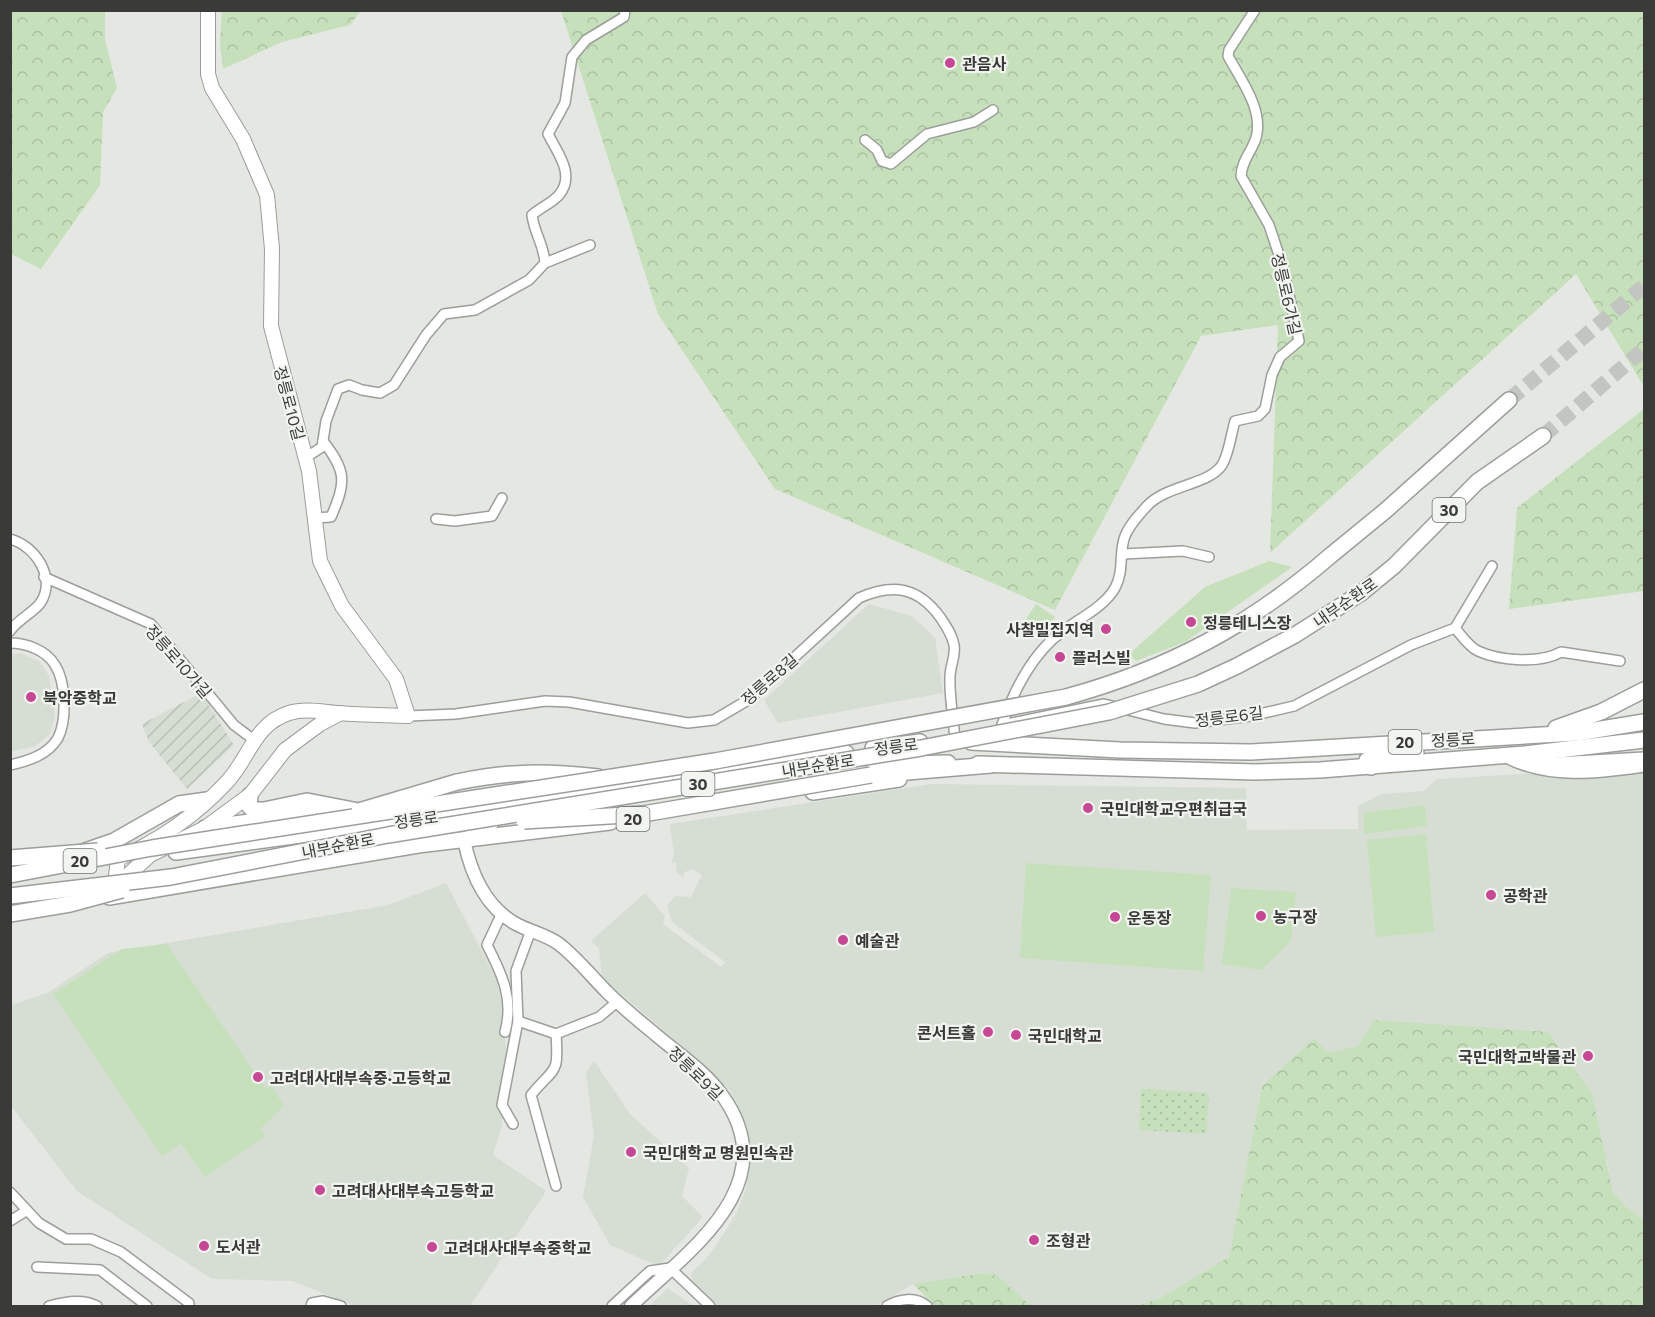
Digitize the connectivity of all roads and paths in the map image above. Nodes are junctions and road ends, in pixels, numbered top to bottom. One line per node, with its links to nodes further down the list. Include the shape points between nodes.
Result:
1 (208, 10): 11 (main road, 정릉로10길, via 208,74 212,88 243,140 267,195 272,249 271,326)
2 (625, 10): 7 (street, via 624,17 586,40 572,57 565,103 548,134 566,167 564,187 532,215)
3 (1255, 10): 16 (street, 정릉로6가길, via 1228,56 1259,120 1240,176 1269,225 1283,267 1299,341 1280,357 1264,410 1258,416 1234,421 1222,464 1211,476 1182,485 1150,503 1130,526 1123,540)
4 (993, 110): 5 (street, via 974,122 927,134 891,164 882,161 877,150)
5 (865, 140)
6 (590, 245): 7 (street)
7 (545, 262): 10 (street, via 529,280 475,310 444,314 426,334 394,385 380,393 349,385 338,388)
8 (1509, 400): 53 (main road, 내부순환로 / 30, bridge, via 1288,592 1205,644 1112,684 1012,709)
9 (1543, 436): 54 (main road, 내부순환로 / 30, bridge, via 1477,482 1394,566 1361,593 1295,635 1198,684 1109,712 921,748)
10 (323, 441): 11 (street, via 322,447); 13 (street, via 341,468 343,488 331,517)
11 (305, 458): 13 (main road, 정릉로10길)
12 (502, 498): 14 (street, via 492,516 455,521)
13 (313, 518): 27 (main road, 정릉로10길, via 320,561 336,597 389,667)
14 (436, 519)
15 (10, 539): 19 (street, via 44,566)
16 (1123, 554): 17 (street, via 1183,551); 29 (street, 정릉로6가길, via 1123,569 1114,589 1094,610 1046,645 1011,698)
17 (1209, 557)
18 (1492, 566): 20 (street)
19 (44, 578): 21 (street, via 41,604 27,612); 33 (street, 정릉로10가길, via 151,624 234,725)
20 (1455, 628): 23 (street, via 1476,651 1498,657 1528,659 1553,657 1562,652); 29 (street, 정릉로6길, via 1411,645 1294,706 1251,716 1195,723 1104,704)
21 (10, 631)
22 (10, 644): 40 (street, via 40,651 55,665 64,718 57,738 43,754)
23 (1620, 661)
24 (1644, 690): 31 (main road)
25 (311, 711): 26 (main road); 30 (main road, via 320,718); 33 (main road, via 278,717)
26 (341, 714): 27 (main road); 30 (main road)
27 (408, 716): 35 (street, 정릉로8길, via 456,714 545,701 688,723 714,720 748,700 860,598 875,591 908,591 930,603 951,635 955,655 950,676)
28 (1644, 722): 31 (main road, 정릉로 / 20)
29 (1002, 725): 35 (street, 정릉로6길)
30 (317, 726): 45 (main road, via 285,750)
31 (1542, 735): 32 (main road, 정릉로 / 20)
32 (1470, 738): 35 (main road, 정릉로 / 20, via 1251,752); 42 (main road, via 1446,752 1376,756 1367,760)
33 (254, 740): 46 (main road, via 227,783)
34 (1644, 740): 36 (main road, 정릉로 / 20)
35 (955, 741): 39 (main road, 정릉로 / 20, via 901,744)
36 (1524, 754): 37 (main road, 정릉로 / 20); 38 (main road, via 1557,765)
37 (1502, 756): 42 (main road, 정릉로 / 20); 43 (street, 정릉로, via 1537,771)
38 (1644, 760)
39 (792, 761): 51 (main road, 정릉로 / 20); 53 (main road, bridge, via 622,779 531,771 501,773 385,802); 55 (street, via 638,798)
40 (10, 765)
41 (991, 765): 42 (main road, 정릉로 / 20, via 1255,772); 44 (main road, 정릉로 / 20, via 905,764); 47 (main road, 정릉로); 54 (main road, bridge, via 871,775 643,814)
42 (1371, 767)
43 (1644, 767)
44 (815, 778): 47 (main road, 정릉로 / 20); 50 (main road, 정릉로, via 738,794)
45 (250, 795): 48 (main road, via 251,809); 56 (main road)
46 (207, 800): 49 (main road); 61 (main road, via 179,804 104,846)
47 (739, 804): 50 (main road, 정릉로 / 20)
48 (264, 810): 52 (main road, via 307,801); 56 (main road)
49 (193, 811): 56 (street); 60 (main road, via 163,837)
50 (682, 813): 57 (main road, 정릉로 / 20)
51 (426, 818): 52 (main road, 정릉로 / 20); 55 (street, via 452,829)
52 (401, 820): 56 (main road, via 332,820 300,815); 58 (main road, 정릉로 / 20)
53 (326, 823): 58 (main road, 내부순환로 / 30, bridge)
54 (461, 823): 64 (main road, 내부순환로 / 30, bridge)
55 (484, 825): 57 (street)
56 (205, 828): 58 (main road)
57 (464, 840): 65 (main road, 정릉로 / 20); 68 (street, 정릉로9길, via 473,875)
58 (151, 852): 59 (main road, bridge); 60 (main road, 정릉로 / 20); 63 (main road, 내부순환로 / 30, bridge); 65 (main road)
59 (10, 858)
60 (118, 859): 61 (main road, 정릉로 / 20); 65 (main road)
61 (45, 863): 62 (main road, 정릉로 / 20)
62 (10, 866)
63 (10, 875)
64 (171, 877): 66 (main road, 내부순환로 / 30, bridge); 67 (main road, bridge, via 70,904)
65 (111, 894): 67 (main road, 정릉로 / 20)
66 (10, 896)
67 (10, 912)
68 (501, 915): 69 (street, 정릉로9길); 72 (street, via 487,945 506,982 509,1017)
69 (531, 930): 70 (street, 정릉로9길, via 566,951); 71 (street, via 516,971)
70 (617, 1002): 73 (street, via 599,1017); 80 (street, 정릉로9길, via 721,1094 735,1116 742,1139 743,1163 730,1205 700,1243)
71 (518, 1021): 73 (street); 74 (street, via 502,1105)
72 (505, 1032)
73 (556, 1034): 75 (street, via 558,1059 553,1074 531,1095)
74 (513, 1124)
75 (556, 1186)
76 (10, 1192): 77 (street)
77 (26, 1211): 78 (street); 81 (street, via 66,1239 91,1239 121,1252)
78 (10, 1221)
79 (37, 1267): 84 (street, via 100,1270)
80 (670, 1268): 87 (street, via 650,1271); 88 (street, 정릉로9길); 89 (street)
81 (189, 1305)
82 (49, 1306): 83 (street, via 89,1302)
83 (97, 1306)
84 (147, 1306)
85 (311, 1306): 86 (street, via 323,1301)
86 (340, 1306)
87 (612, 1306)
88 (632, 1306)
89 (710, 1306)
90 (887, 1306): 91 (street, via 897,1300)
91 (927, 1306)

